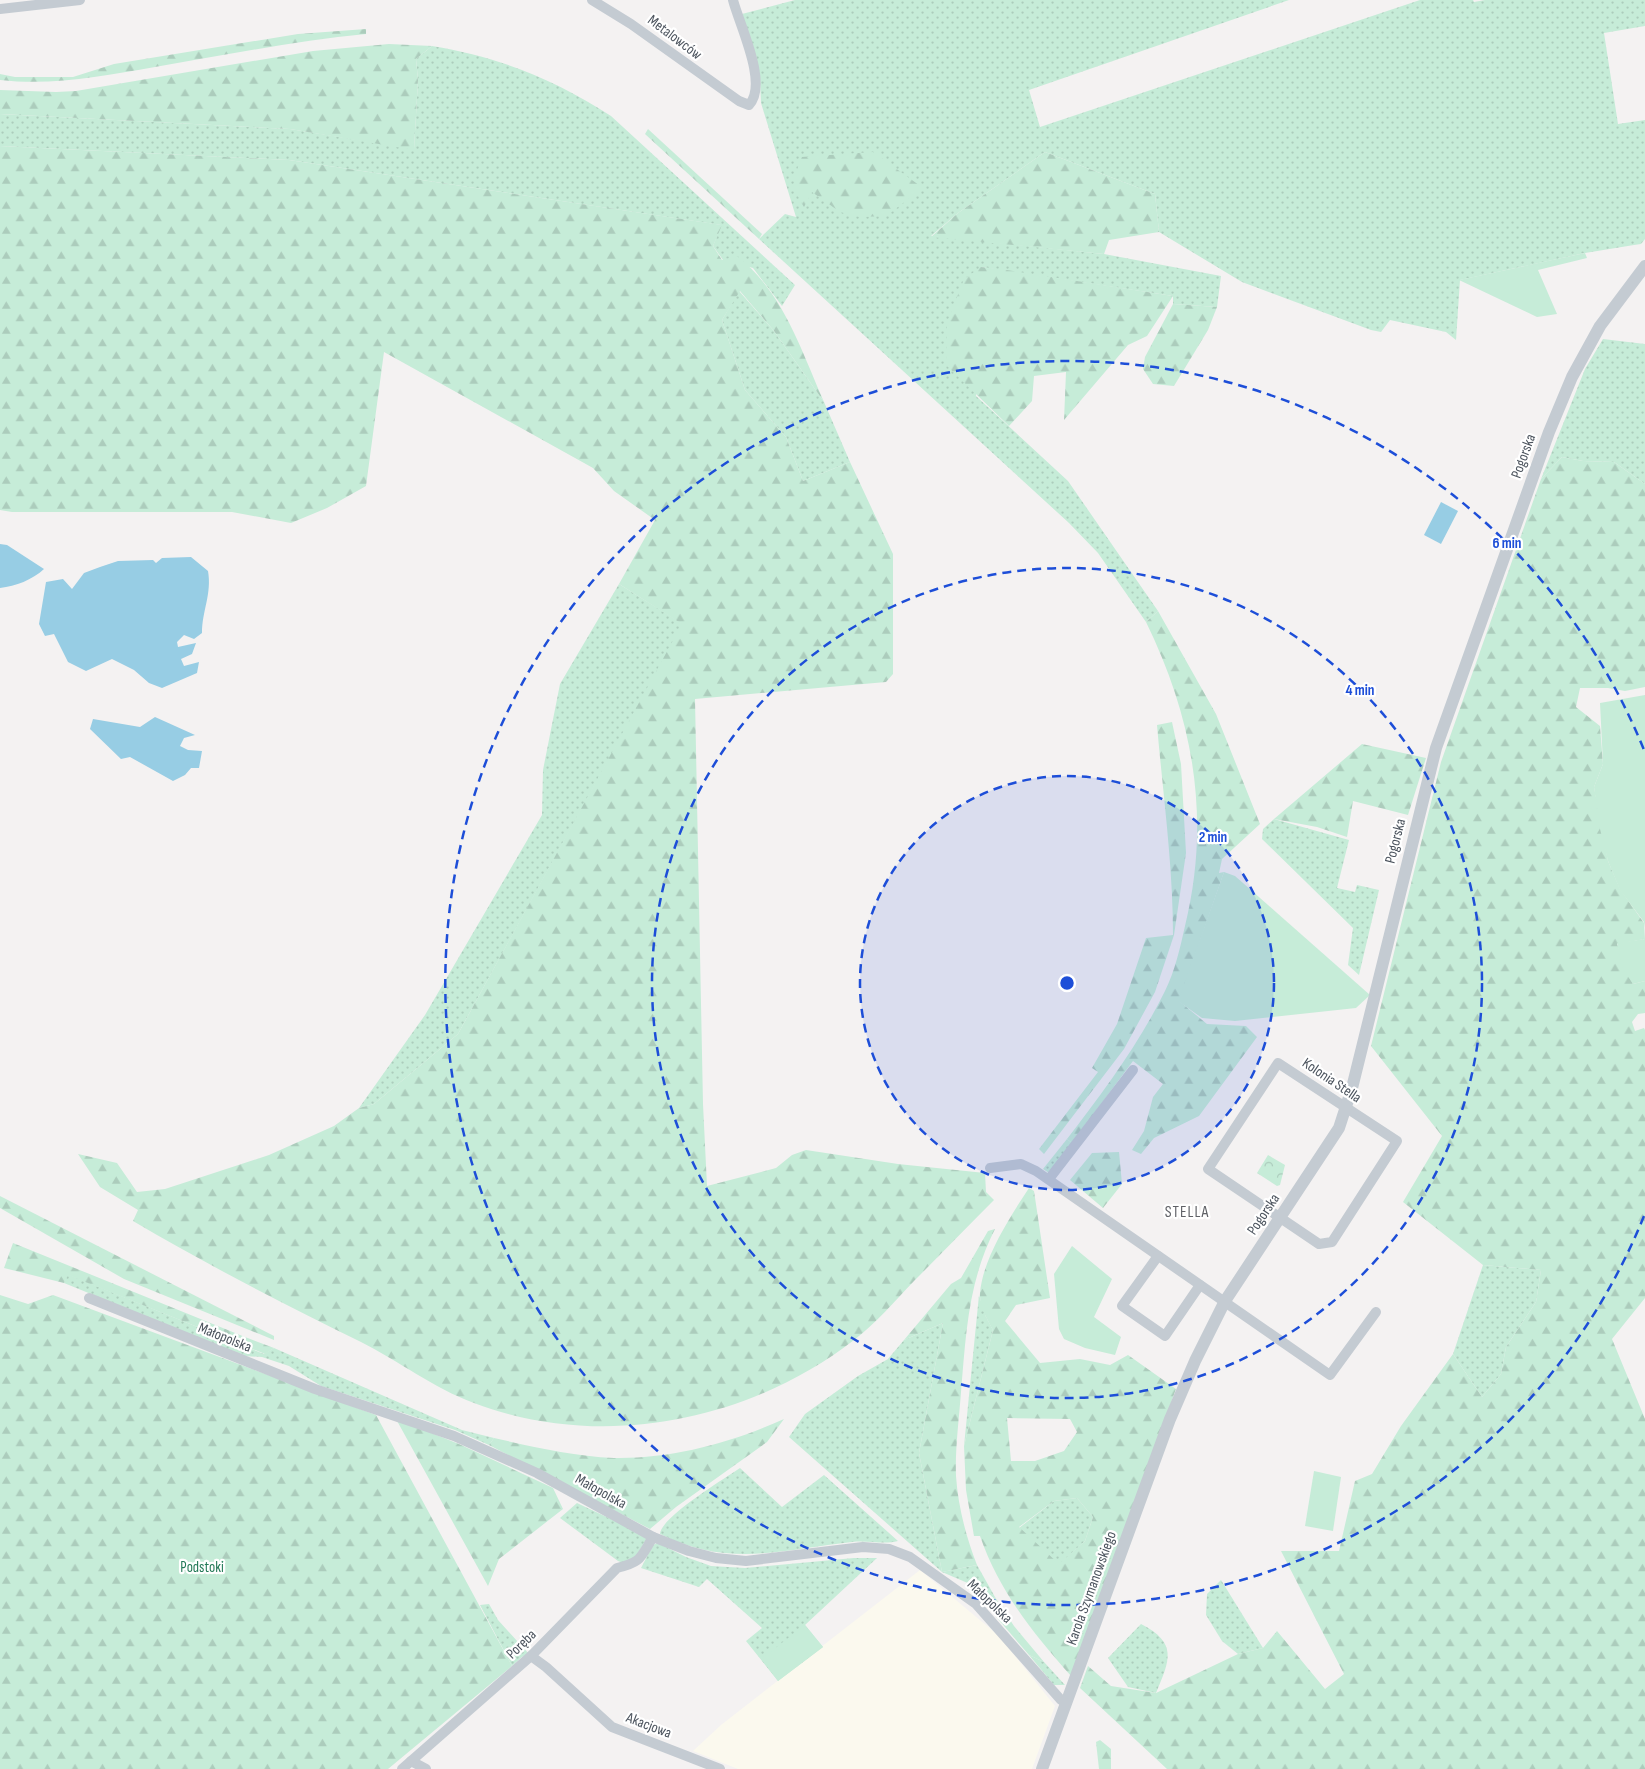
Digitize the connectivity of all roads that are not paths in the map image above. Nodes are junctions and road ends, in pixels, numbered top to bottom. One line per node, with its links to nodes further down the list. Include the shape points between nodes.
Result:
1 (80, 0): 4 (street)
2 (592, 0): 3 (street, Metalowców, via 631,24 739,102 749,105 753,100 756,78)
3 (733, 0)
4 (0, 9)
5 (1645, 266): 7 (street, Pogorska, via 1600,326 1572,376 1439,739)
6 (1133, 1070): 9 (street)
7 (1346, 1108): 10 (street, Pogorska, via 1339,1128); 10 (street, Kolonia Stella, via 1398,1141 1332,1242 1319,1244); 10 (street, Kolonia Stella, via 1278,1063 1208,1170)
8 (990, 1168): 9 (street, via 1022,1164)
9 (1049, 1180): 11 (street)
10 (1281, 1217): 14 (street, Pogorska)
11 (1158, 1256): 12 (street); 12 (street, via 1122,1306 1165,1336)
12 (1200, 1285): 14 (street)
13 (89, 1298): 17 (street, Małopolska, via 315,1389 454,1436 537,1473)
14 (1225, 1301): 15 (street, via 1330,1375); 16 (street, Pogorska)
15 (1376, 1312)
16 (1170, 1419): 19 (street, Karola Szymanowskiego)
17 (653, 1537): 18 (street, Poręba, via 640,1559 631,1566 617,1568); 19 (street, Małopolska, via 707,1556 746,1561 863,1547 889,1549 910,1557 976,1604 1061,1700)
18 (531, 1656): 20 (street, Poręba); 23 (street, Akacjowa, via 612,1727)
19 (1067, 1702): 24 (street, Karola Szymanowskiego)
20 (411, 1762): 21 (street, Poręba); 22 (street)
21 (402, 1769)
22 (426, 1769)
23 (720, 1769)
24 (1042, 1769)

